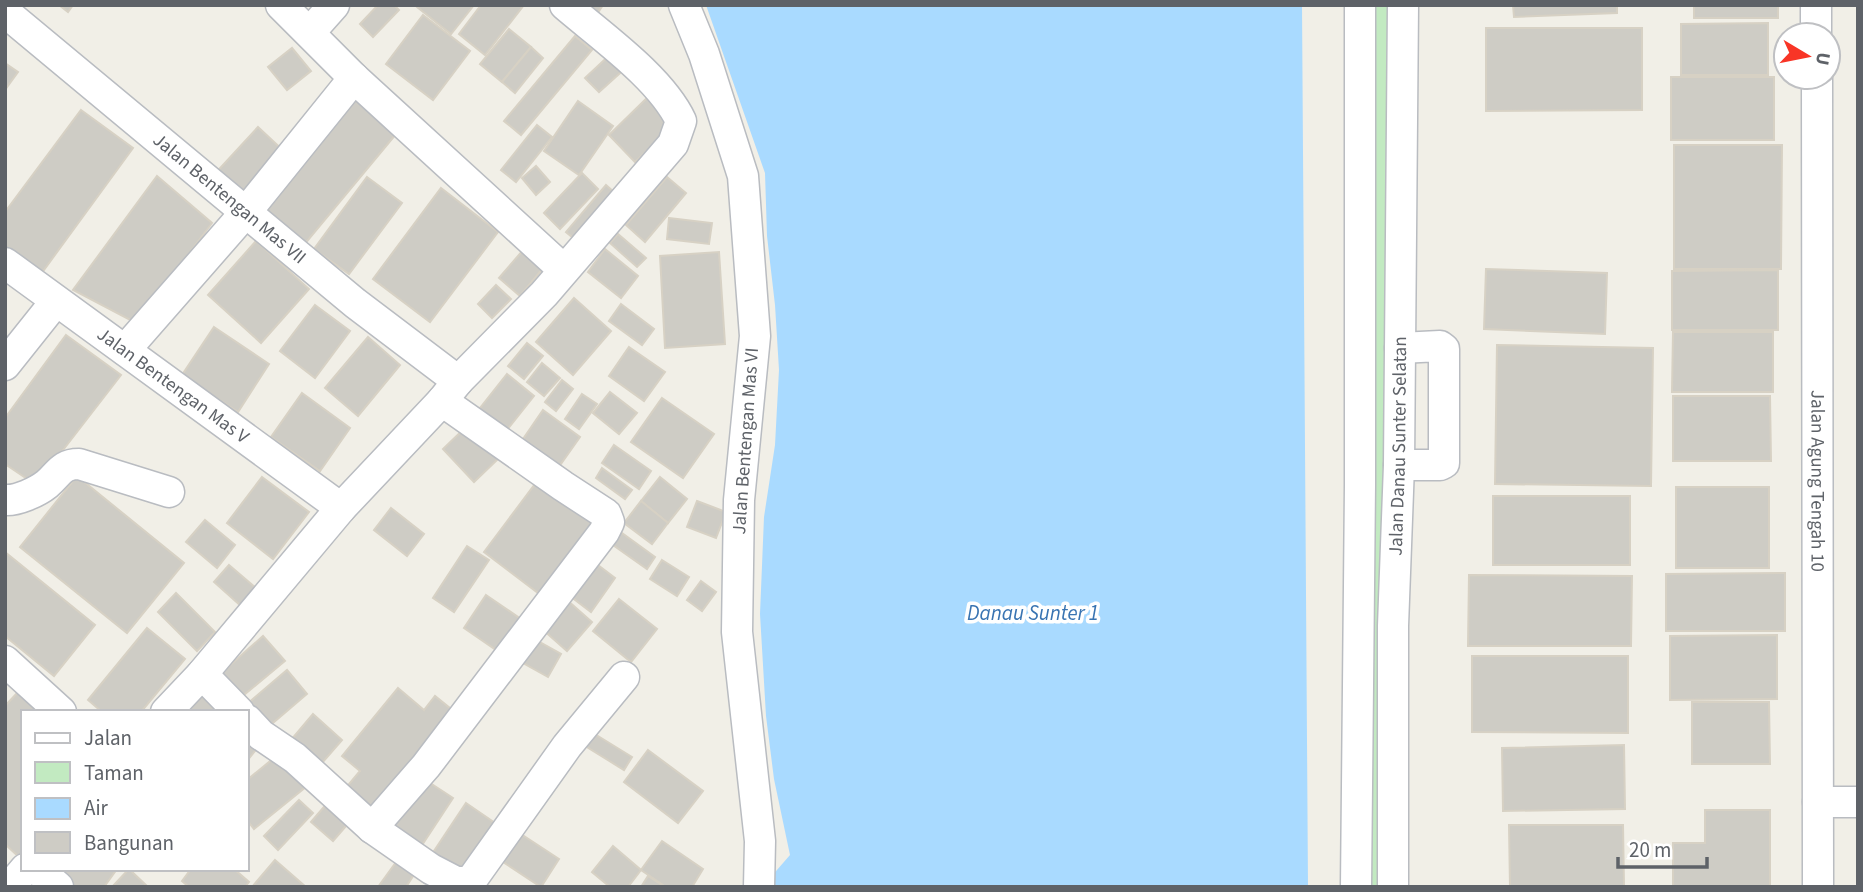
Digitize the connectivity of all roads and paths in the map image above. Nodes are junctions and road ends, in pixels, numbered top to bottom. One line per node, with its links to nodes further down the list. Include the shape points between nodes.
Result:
1 (281, 5): 8 (street)
2 (334, 5): 8 (street)
3 (565, 5): 13 (street, via 629,59 674,107 681,121 673,144)
4 (684, 5): 37 (street, Jalan Bentengan Mas VI, via 743,176 755,336 739,500 737,632 760,841)
5 (1360, 5): 38 (street, Jalan Danau Sunter Selatan)
6 (1403, 5): 15 (street, Jalan Danau Sunter Selatan)
7 (5, 12): 11 (street, Jalan Bentengan Mas VII)
8 (310, 32): 9 (street)
9 (354, 78): 11 (street); 13 (street)
10 (1816, 91): 31 (street, Jalan Agung Tengah 10)
11 (246, 212): 16 (street); 18 (street, Jalan Bentengan Mas VII)
12 (5, 263): 14 (street, Jalan Bentengan Mas V)
13 (564, 270): 18 (street)
14 (56, 301): 16 (street, Jalan Bentengan Mas V); 17 (street)
15 (1400, 348): 19 (street, Jalan Danau Sunter Selatan); 19 (street, via 1444,349 1444,463)
16 (125, 350): 22 (street, Jalan Bentengan Mas V)
17 (5, 365)
18 (450, 391): 22 (street); 32 (street, Jalan Bentengan Mas VII, via 563,486 606,514 609,522 426,766)
19 (1399, 465): 39 (street, Jalan Danau Sunter Selatan, via 1393,626)
20 (169, 492): 21 (street, via 70,464 60,468 47,484 13,501)
21 (5, 500)
22 (341, 508): 24 (street)
23 (5, 661): 26 (street)
24 (202, 674): 27 (street); 28 (street)
25 (624, 677): 32 (street, via 567,746 473,878 456,882)
26 (59, 710)
27 (168, 710)
28 (237, 710)
29 (248, 721): 32 (street)
30 (1858, 802): 31 (street)
31 (1818, 803): 40 (street, Jalan Agung Tengah 10)
32 (372, 828)
33 (23, 871): 35 (street)
34 (39, 871): 36 (street)
35 (10, 887)
36 (58, 887)
37 (759, 887)
38 (1356, 887)
39 (1393, 887)
40 (1818, 887)

